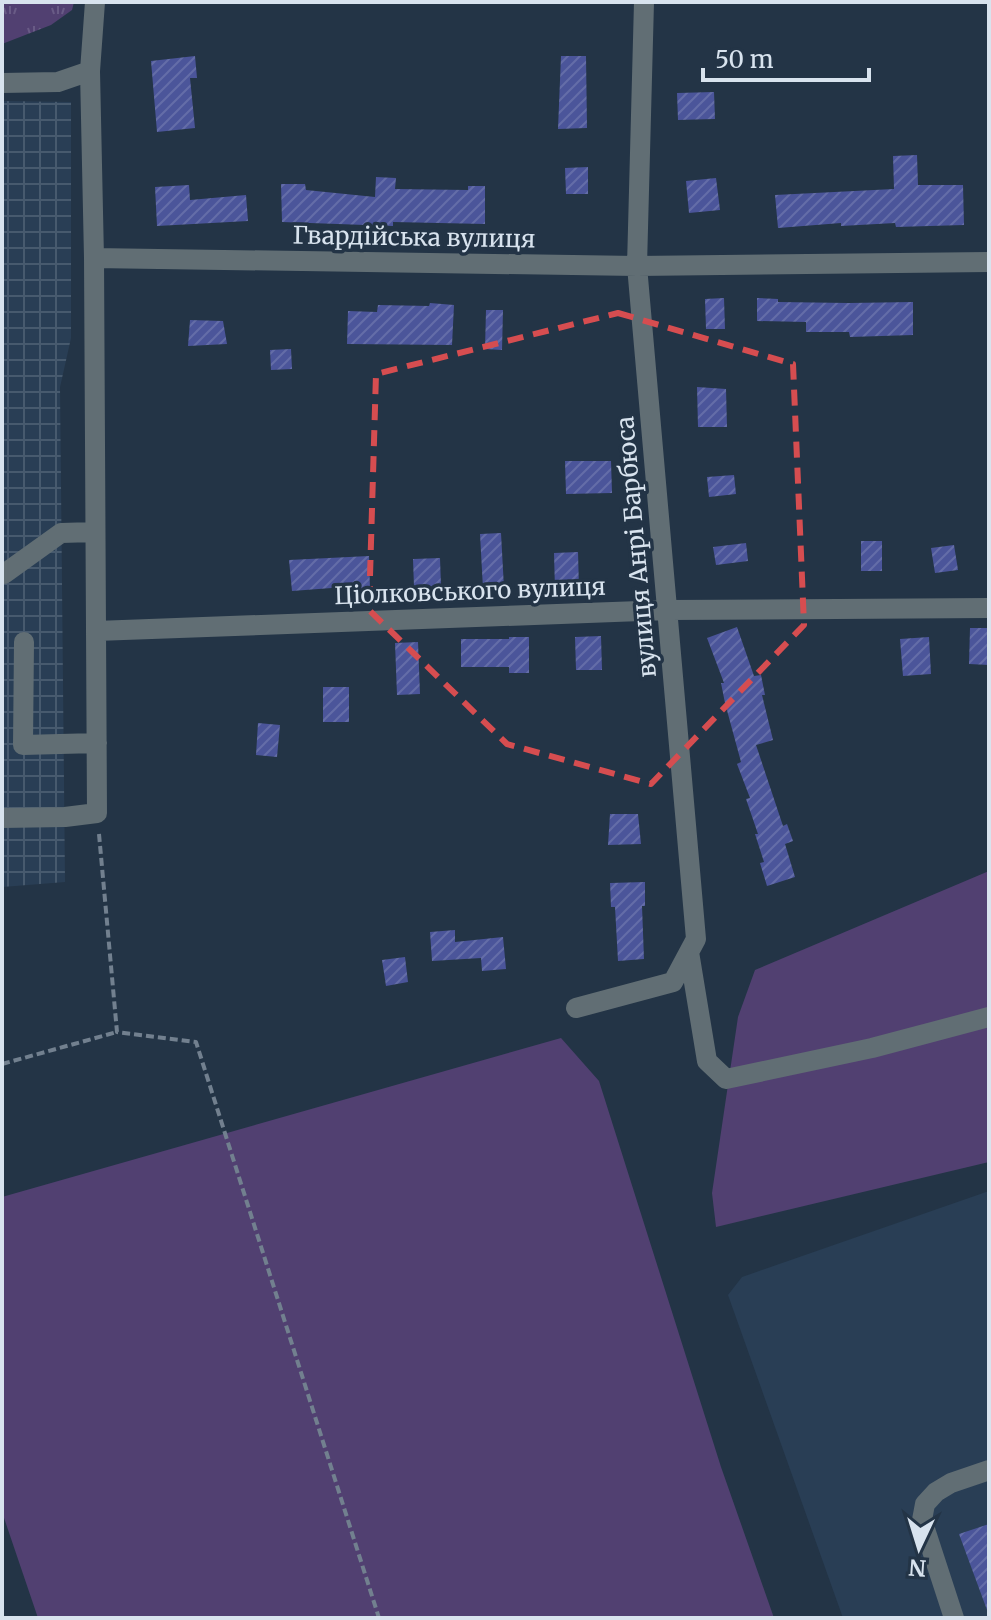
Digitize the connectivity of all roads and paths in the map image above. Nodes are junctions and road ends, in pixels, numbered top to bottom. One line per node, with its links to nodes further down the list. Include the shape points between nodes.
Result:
1 (95, 2): 3 (street)
2 (644, 2): 7 (street, вулиця Анрі Барбюса)
3 (90, 71): 4 (street, via 58,82); 5 (street)
4 (2, 83)
5 (94, 258): 7 (street, Гвардійська вулиця); 8 (street)
6 (989, 262): 7 (street, Гвардійська вулиця)
7 (637, 266): 11 (street, вулиця Анрі Барбюса)
8 (94, 532): 9 (street, via 61,533); 12 (street)
9 (4, 574)
10 (989, 608): 11 (street, Ціолковського вулиця)
11 (668, 610): 12 (street, Ціолковського вулиця); 17 (street, вулиця Анрі Барбюса, via 696,939)
12 (96, 631): 14 (street)
13 (24, 642): 14 (street, via 23,745)
14 (97, 743): 15 (street)
15 (97, 813): 16 (street); 20 (path)
16 (2, 818)
17 (689, 952): 18 (street, вулиця Анрі Барбюса, via 673,982); 19 (street, via 707,1061 726,1079)
18 (576, 1008)
19 (989, 1017)
20 (117, 1032): 21 (path); 23 (path, via 196,1042)
21 (2, 1064)
22 (989, 1470): 24 (street, via 951,1483 925,1504 922,1520)
23 (379, 1618)
24 (954, 1618)

